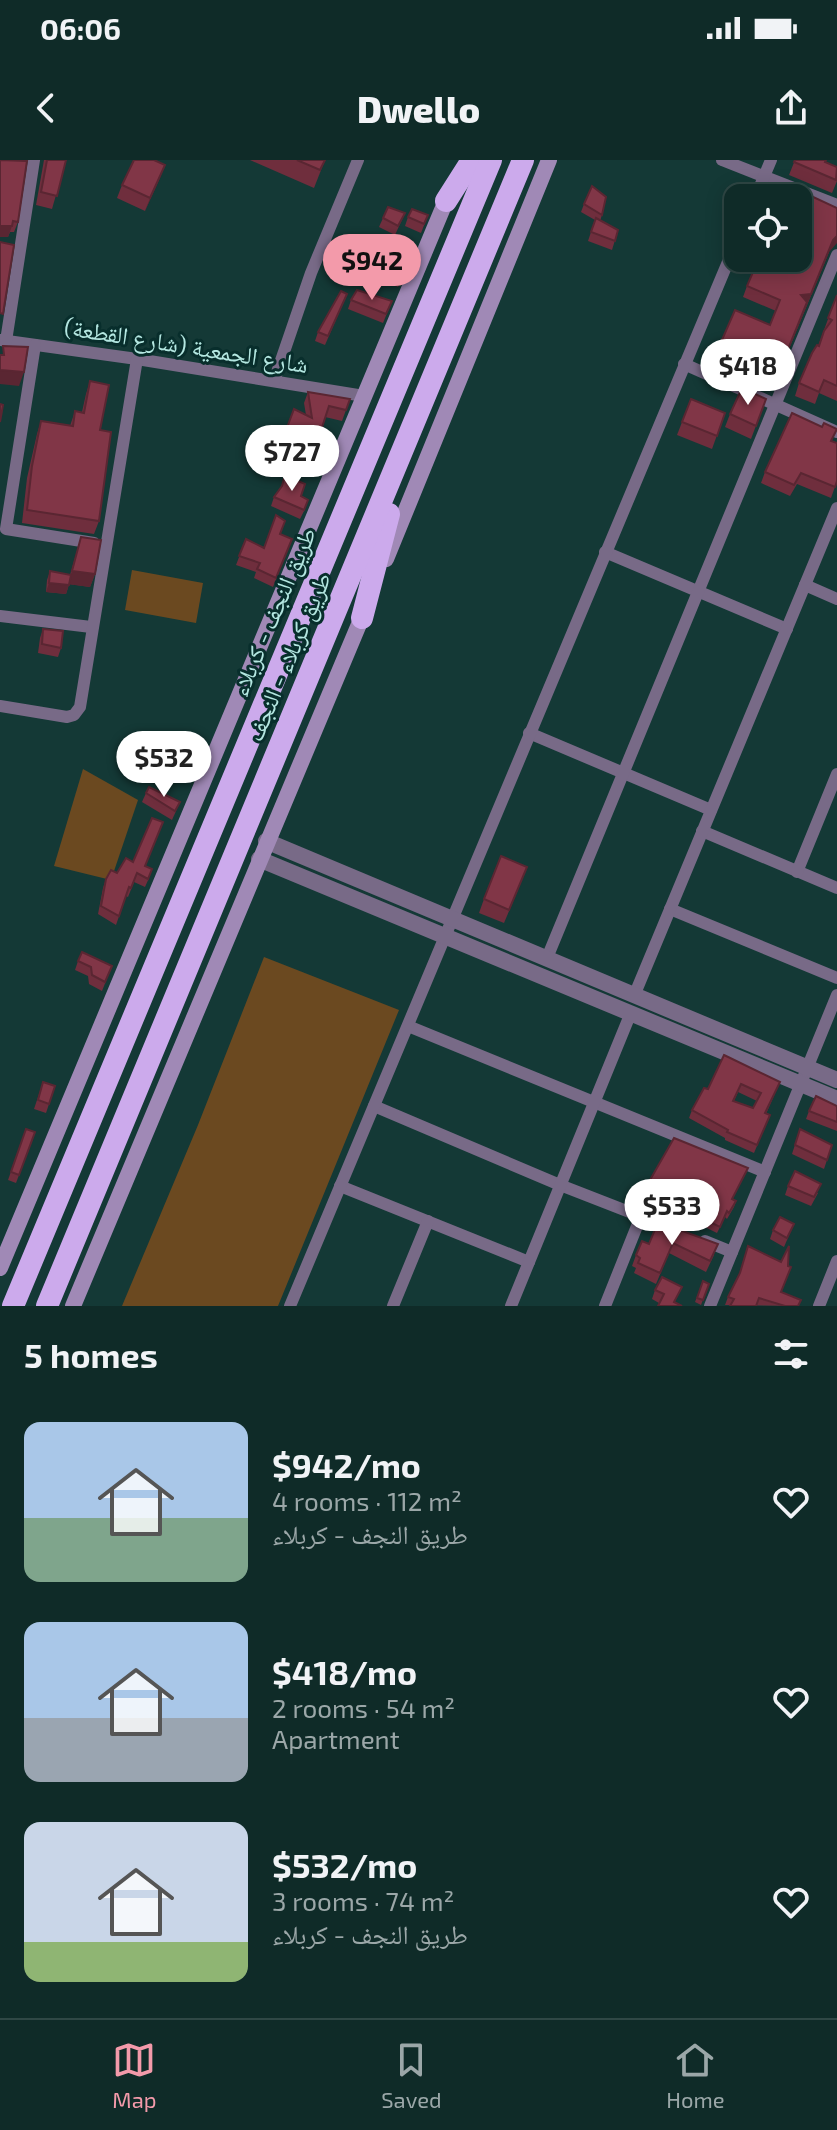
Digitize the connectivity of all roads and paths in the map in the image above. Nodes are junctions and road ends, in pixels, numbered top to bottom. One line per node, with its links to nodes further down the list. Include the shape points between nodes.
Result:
1 (358, 160): 20 (street, via 326,231)
2 (463, 160): 12 (main road)
3 (472, 160): 12 (highway)
4 (491, 160): 77 (highway, طريق النجف - کربلاء)
5 (523, 160): 24 (highway, طريق کربلاء - النجف)
6 (549, 160): 33 (main road)
7 (722, 160): 10 (street)
8 (771, 160): 10 (street)
9 (30, 162): 16 (street)
10 (765, 175): 11 (street); 13 (street)
11 (761, 184)
12 (446, 201): 21 (main road)
13 (837, 205)
14 (837, 255): 22 (street)
15 (724, 271): 19 (street)
16 (3, 341): 17 (street, شارع الجمعية (شارع القطعة))
17 (35, 345): 18 (street, شارع الجمعية (شارع القطعة)); 26 (street)
18 (137, 359): 20 (street, شارع الجمعية (شارع القطعة)); 27 (street)
19 (684, 364): 22 (street); 28 (street)
20 (274, 381): 21 (street, شارع الجمعية (شارع القطعة))
21 (364, 396): 76 (main road)
22 (776, 405): 23 (street); 30 (street)
23 (837, 432)
24 (410, 434): 33 (highway); 78 (highway, طريق کربلاء - النجف)
25 (837, 508): 29 (street)
26 (3, 529): 27 (street)
27 (105, 545): 34 (street)
28 (605, 552): 30 (street); 37 (street)
29 (805, 585): 31 (street); 35 (street)
30 (698, 591): 35 (street); 38 (street)
31 (837, 599)
32 (0, 616): 34 (street)
33 (362, 618): 42 (main road)
34 (91, 627): 36 (street, via 82,699 74,715)
35 (787, 629): 40 (street)
36 (0, 706)
37 (529, 733): 38 (street); 47 (street)
38 (622, 772): 40 (street); 51 (street)
39 (837, 774): 44 (street)
40 (711, 810): 41 (street)
41 (702, 831): 44 (street); 46 (street)
42 (266, 841): 43 (main road); 47 (street)
43 (259, 859): 49 (street); 79 (main road)
44 (797, 872): 45 (street)
45 (837, 888)
46 (670, 909): 52 (street); 54 (street)
47 (452, 920): 48 (street); 49 (street)
48 (478, 930): 50 (street); 51 (street)
49 (446, 937): 50 (street); 56 (street)
50 (469, 947): 55 (street)
51 (547, 958): 54 (street)
52 (837, 978)
53 (837, 995): 58 (street)
54 (634, 996): 57 (street)
55 (630, 1015): 59 (street); 64 (street)
56 (408, 1026): 64 (street); 65 (street)
57 (789, 1060): 58 (street); 59 (street, via 790,1070)
58 (807, 1068): 60 (street); 61 (street)
59 (783, 1077): 61 (street)
60 (832, 1078): 62 (street, via 819,1081)
61 (800, 1084): 62 (street); 66 (street)
62 (819, 1092): 63 (street)
63 (837, 1099)
64 (594, 1103): 66 (street); 67 (street)
65 (374, 1106): 67 (street); 68 (street)
66 (765, 1172): 73 (street)
67 (560, 1185): 69 (street); 75 (street)
68 (340, 1186): 70 (street); 80 (street)
69 (641, 1216): 71 (street); 83 (street)
70 (428, 1221): 75 (street); 81 (street)
71 (680, 1231)
72 (693, 1236): 73 (street)
73 (732, 1252): 84 (street)
74 (837, 1261): 85 (street)
75 (529, 1262): 82 (street)
76 (0, 1268)
77 (13, 1306)
78 (47, 1306)
79 (73, 1306)
80 (290, 1306)
81 (393, 1306)
82 (511, 1306)
83 (605, 1306)
84 (710, 1306)
85 (819, 1306)

